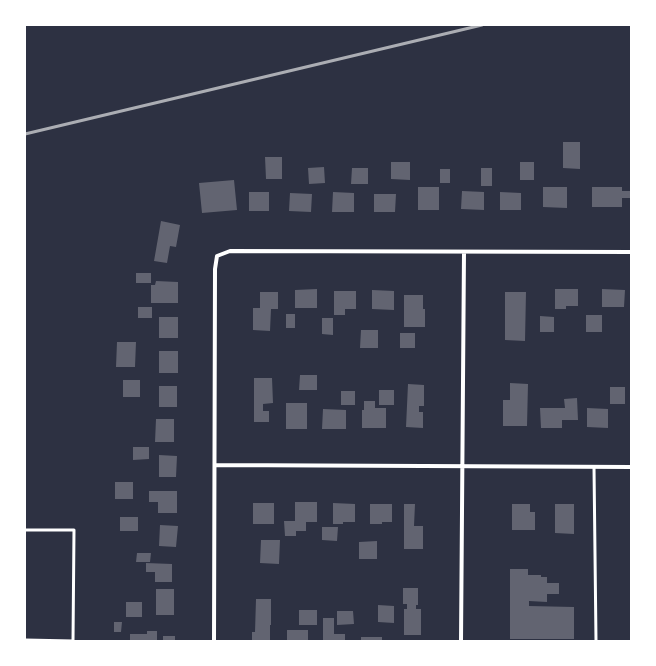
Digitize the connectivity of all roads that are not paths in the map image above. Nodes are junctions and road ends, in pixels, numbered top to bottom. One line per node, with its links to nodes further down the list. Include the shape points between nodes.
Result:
1 (464, 252): 2 (street); 3 (street, via 230,251 217,256); 4 (street)
2 (631, 252)
3 (215, 466): 4 (street); 9 (street)
4 (463, 466): 5 (street); 10 (street)
5 (594, 467): 6 (street); 11 (lane)
6 (631, 467)
7 (25, 530): 8 (lane, via 74,530 73,641)
8 (25, 640)
9 (214, 641)
10 (462, 641)
11 (596, 641)

